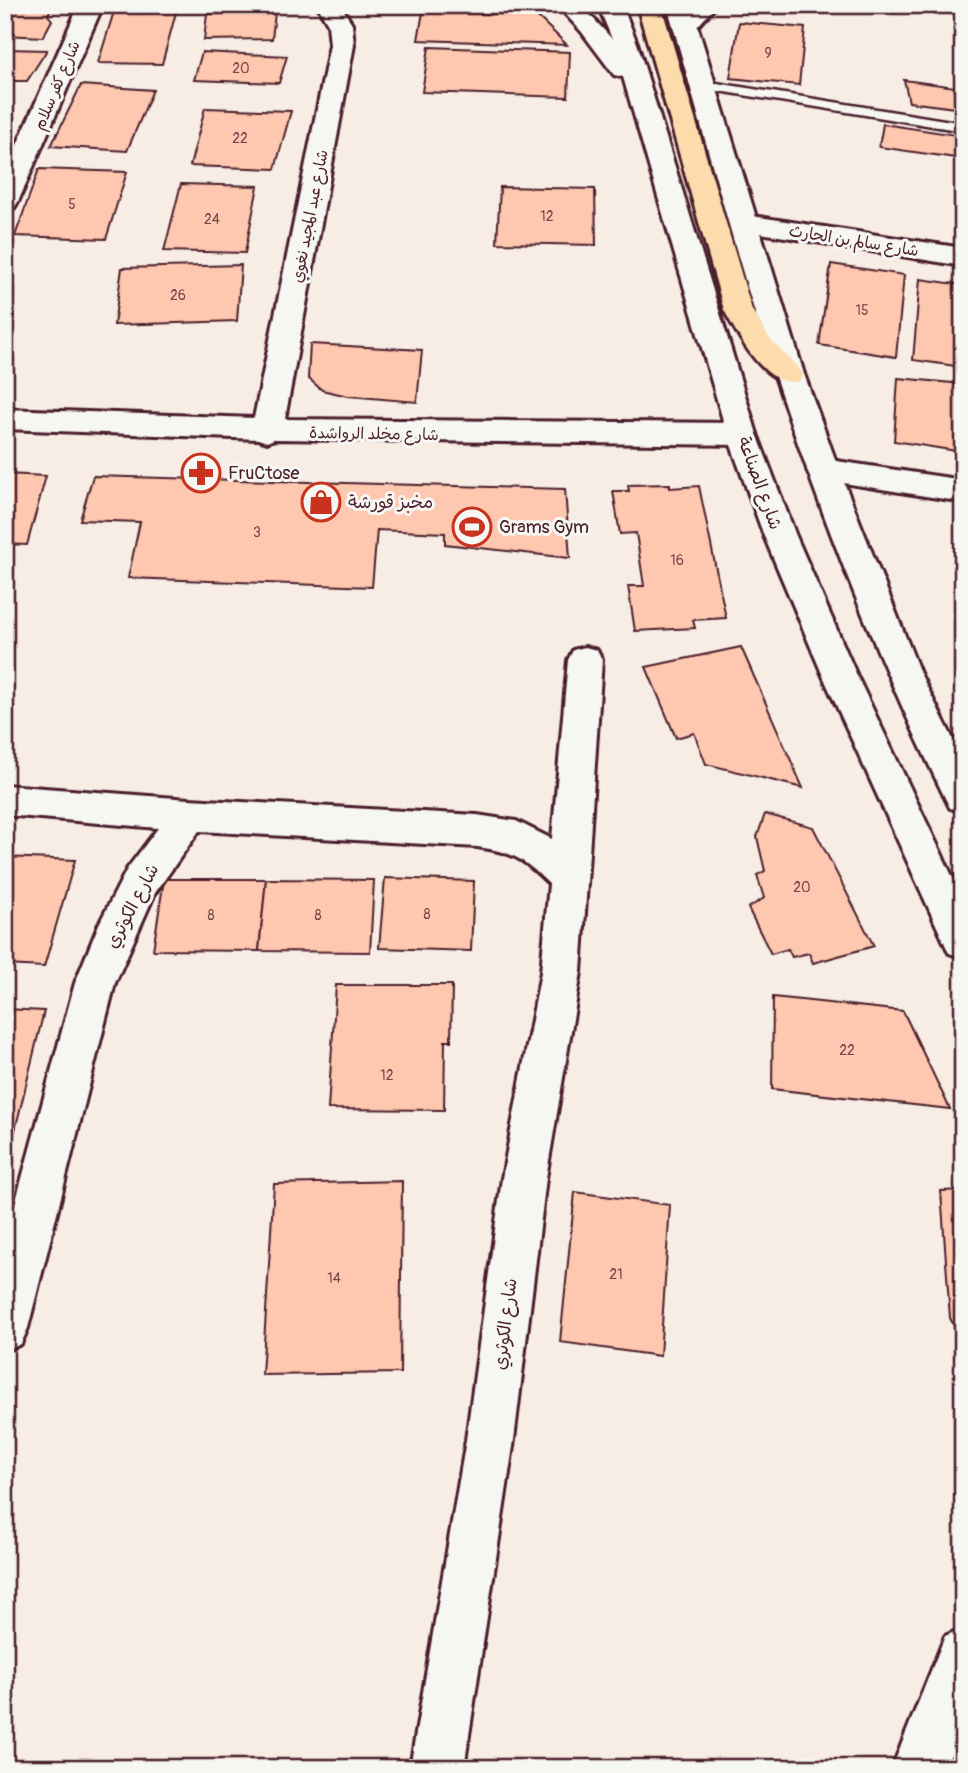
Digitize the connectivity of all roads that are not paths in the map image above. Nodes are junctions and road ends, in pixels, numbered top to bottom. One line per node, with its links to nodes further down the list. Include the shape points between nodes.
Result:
1 (91, 5): 10 (street, شارع كفر سلام)
2 (328, 5): 15 (street, شارع عبد المجيد نغوي, via 342,26 342,45)
3 (568, 5): 8 (street)
4 (610, 5): 8 (street, شارع الصناعة)
5 (649, 5): 13 (highway, via 738,310 758,344)
6 (690, 12): 7 (street)
7 (704, 85): 9 (lane); 11 (street)
8 (639, 92): 16 (street, شارع الصناعة)
9 (963, 127)
10 (5, 202)
11 (745, 223): 12 (street, شارع سالم بن الحارث); 13 (street)
12 (963, 257)
13 (789, 374): 17 (street)
14 (5, 419): 15 (street, شارع مخلد الرواشدة)
15 (267, 430): 16 (street, شارع مخلد الرواشدة, via 528,436)
16 (742, 434): 24 (street, شارع الصناعة, via 840,676)
17 (823, 470): 18 (street); 20 (street, via 903,673)
18 (963, 491)
19 (585, 660): 23 (street, شارع الكوثري)
20 (963, 797)
21 (5, 800): 22 (street)
22 (188, 815): 23 (street, via 516,837 541,852); 25 (street, شارع الكوثري, via 141,881 95,983)
23 (569, 879): 28 (street, شارع الكوثري, via 561,972 524,1178 490,1440)
24 (963, 941)
25 (5, 1328)
26 (963, 1654): 27 (street)
27 (921, 1767)
28 (437, 1768)

